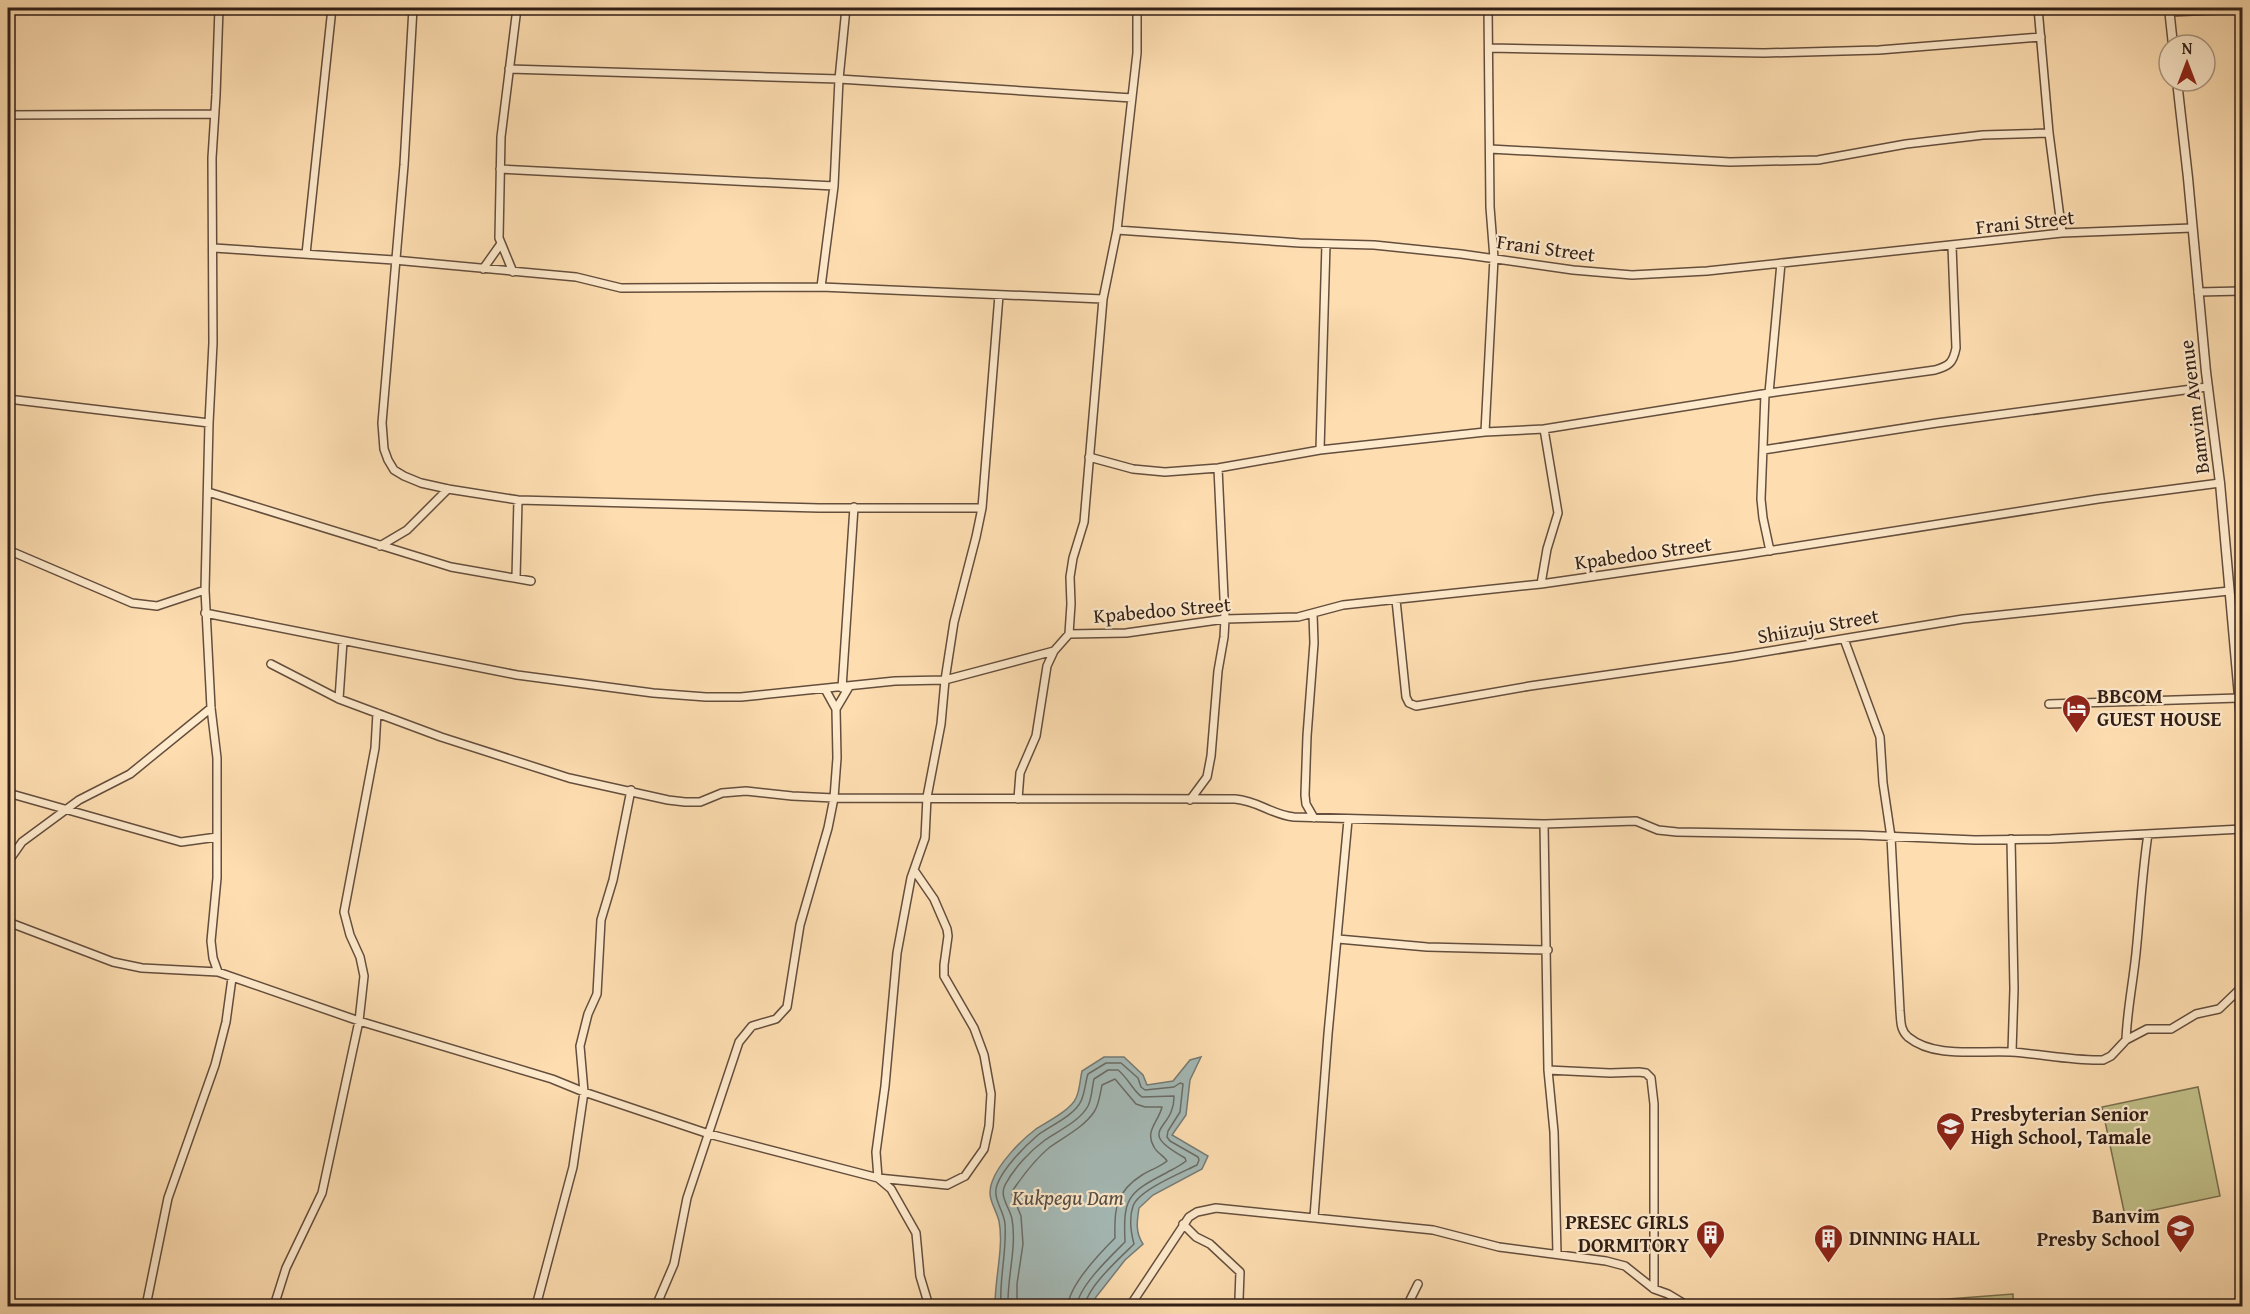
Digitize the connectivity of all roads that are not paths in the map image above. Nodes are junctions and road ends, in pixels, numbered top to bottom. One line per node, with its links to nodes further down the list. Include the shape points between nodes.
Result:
1 (219, 8): 18 (street)
2 (332, 8): 31 (street)
3 (413, 8): 33 (street)
4 (518, 8): 14 (street)
5 (846, 8): 15 (street)
6 (1137, 8): 17 (street)
7 (1488, 8): 13 (street)
8 (2038, 8): 12 (street)
9 (2242, 9): 10 (street)
10 (2169, 10): 11 (street)
11 (2172, 33)
12 (2041, 37): 13 (street, via 1880,50 1764,53); 20 (street)
13 (1489, 48): 21 (street)
14 (509, 69): 15 (street); 22 (street)
15 (839, 79): 17 (street); 23 (street)
16 (2177, 93): 24 (street, Bamvim Avenue)
17 (1132, 98): 25 (street)
18 (214, 114): 19 (street); 30 (street)
19 (8, 115)
20 (2049, 133): 21 (street, via 1983,135 1818,159 1730,162); 26 (street)
21 (1490, 148): 32 (street)
22 (500, 169): 23 (street); 28 (street)
23 (834, 186): 37 (street)
24 (2192, 228): 26 (street, Frani Street); 39 (street, Bamvim Avenue)
25 (1117, 230): 27 (street, Frani Street); 41 (street)
26 (2062, 233): 29 (street, Frani Street)
27 (1326, 244): 32 (street, Frani Street); 48 (street)
28 (500, 245): 35 (street); 36 (street)
29 (1952, 246): 34 (street, Frani Street); 43 (street, via 1956,348 1954,361 1948,366)
30 (214, 248): 31 (street); 45 (street)
31 (306, 254): 33 (street)
32 (1494, 258): 34 (street, Frani Street, via 1632,274); 47 (street)
33 (394, 260): 35 (street); 53 (street, via 382,423 384,449 394,470 421,483)
34 (1782, 263): 43 (street)
35 (483, 268): 36 (street)
36 (513, 272): 37 (street, via 576,277 621,288)
37 (821, 287): 40 (street)
38 (2242, 291): 39 (street)
39 (2198, 292): 42 (street, Bamvim Avenue)
40 (999, 295): 41 (street); 57 (street)
41 (1103, 299): 50 (street)
42 (2207, 387): 49 (street); 52 (street, Bamvim Avenue)
43 (1767, 393): 46 (street); 49 (street)
44 (8, 399): 45 (street)
45 (209, 423): 54 (street)
46 (1545, 429): 47 (street); 63 (street, via 1558,513)
47 (1485, 432): 48 (street)
48 (1320, 450): 51 (street)
49 (1763, 450): 60 (street, via 1763,518)
50 (1089, 457): 51 (street, via 1133,470); 70 (street, via 1084,522 1070,577)
51 (1218, 468): 69 (street)
52 (2220, 483): 60 (street, Kpabedoo Street); 65 (street, Bamvim Avenue)
53 (448, 489): 55 (street); 58 (street, via 407,530)
54 (208, 492): 58 (street); 64 (street)
55 (518, 500): 56 (street); 61 (street)
56 (854, 507): 57 (street); 76 (street)
57 (982, 508): 75 (street, via 954,622)
58 (380, 546): 61 (street, via 451,567)
59 (8, 550): 64 (street, via 132,603 157,606)
60 (1770, 551): 63 (street, Kpabedoo Street)
61 (516, 578): 62 (street)
62 (531, 581)
63 (1541, 584): 66 (street, Kpabedoo Street)
64 (205, 590): 67 (street)
65 (2229, 591): 71 (street, Shiizuju Street, via 1963,619); 78 (street, Bamvim Avenue)
66 (1396, 600): 68 (street, Kpabedoo Street, via 1343,605); 71 (street, Shiizuju Street, via 1406,697 1413,706)
67 (206, 613): 72 (street); 81 (street)
68 (1313, 614): 69 (street, Kpabedoo Street); 93 (street, via 1305,795)
69 (1225, 619): 70 (street, Kpabedoo Street, via 1126,633); 91 (street, via 1207,777)
70 (1069, 634): 73 (street)
71 (1844, 639): 99 (street, via 1880,738)
72 (343, 641): 77 (street, via 517,675 653,693 741,697); 79 (street)
73 (1054, 651): 75 (street); 90 (street, via 1044,680 1033,745 1020,773)
74 (271, 664): 79 (street)
75 (945, 680): 76 (street); 88 (street)
76 (845, 688): 77 (street); 82 (street)
77 (825, 689): 82 (street)
78 (2239, 698): 80 (street); 84 (street, Bamvim Avenue)
79 (339, 699): 83 (street)
80 (2049, 704)
81 (211, 708): 92 (street, via 130,774); 98 (street, via 217,758)
82 (836, 709): 89 (street)
83 (377, 713): 86 (street, via 531,768); 109 (street, via 375,748 344,912 364,976)
84 (2242, 716): 85 (street, Bamvim Avenue)
85 (2242, 730)
86 (631, 790): 89 (street, via 685,802 746,791); 113 (street, via 601,920 597,994 580,1046)
87 (8, 793): 92 (street)
88 (927, 797): 89 (street); 90 (street); 102 (street, via 925,838)
89 (834, 798): 114 (street, via 800,925 787,1007 776,1019 752,1026 739,1041)
90 (1018, 799): 91 (street)
91 (1190, 800): 93 (street, via 1245,800 1285,816)
92 (64, 810): 98 (street, via 181,842); 101 (street, via 22,842)
93 (1314, 818): 94 (street)
94 (1348, 820): 95 (street); 104 (street)
95 (1544, 824): 99 (street, via 1636,821 1677,832); 105 (street)
96 (2242, 829): 97 (street)
97 (2148, 834): 100 (street); 110 (street)
98 (217, 837): 106 (street, via 211,941)
99 (1891, 837): 100 (street); 111 (street, via 1902,1031 1920,1044 1947,1051)
100 (2011, 839): 111 (street)
101 (8, 862)
102 (914, 870): 115 (street, via 897,953 876,1152); 115 (street, via 934,899 948,936 944,976 974,1028 984,1055 991,1094 989,1126 984,1149 964,1176 947,1185)
103 (8, 922): 106 (street, via 112,962 142,968)
104 (1338, 939): 105 (street); 116 (street)
105 (1548, 950): 112 (street)
106 (218, 972): 107 (street)
107 (232, 978): 109 (street); 121 (street, via 215,1065 168,1198)
108 (2242, 987): 110 (street, via 2218,1009 2196,1014 2171,1029 2147,1029)
109 (359, 1021): 113 (street); 122 (street, via 322,1193 286,1268)
110 (2126, 1040): 111 (street, via 2103,1060)
111 (2012, 1052)
112 (1548, 1070): 118 (street); 120 (street, via 1639,1071 1652,1078)
113 (584, 1092): 114 (street); 123 (street, via 573,1167)
114 (709, 1134): 115 (street); 124 (street, via 687,1198 674,1264)
115 (878, 1178): 125 (street, via 891,1189 916,1233 920,1276)
116 (1314, 1217): 117 (street, via 1216,1208 1197,1212); 118 (street, via 1433,1230 1499,1247)
117 (1183, 1224): 126 (street); 127 (street, via 1240,1272)
118 (1557, 1254): 120 (street, via 1625,1266)
119 (1418, 1284): 128 (street)
120 (1654, 1289): 129 (street)
121 (146, 1306)
122 (274, 1306)
123 (536, 1306)
124 (656, 1306)
125 (929, 1306)
126 (1130, 1306)
127 (1241, 1306)
128 (1407, 1306)
129 (1688, 1306)

